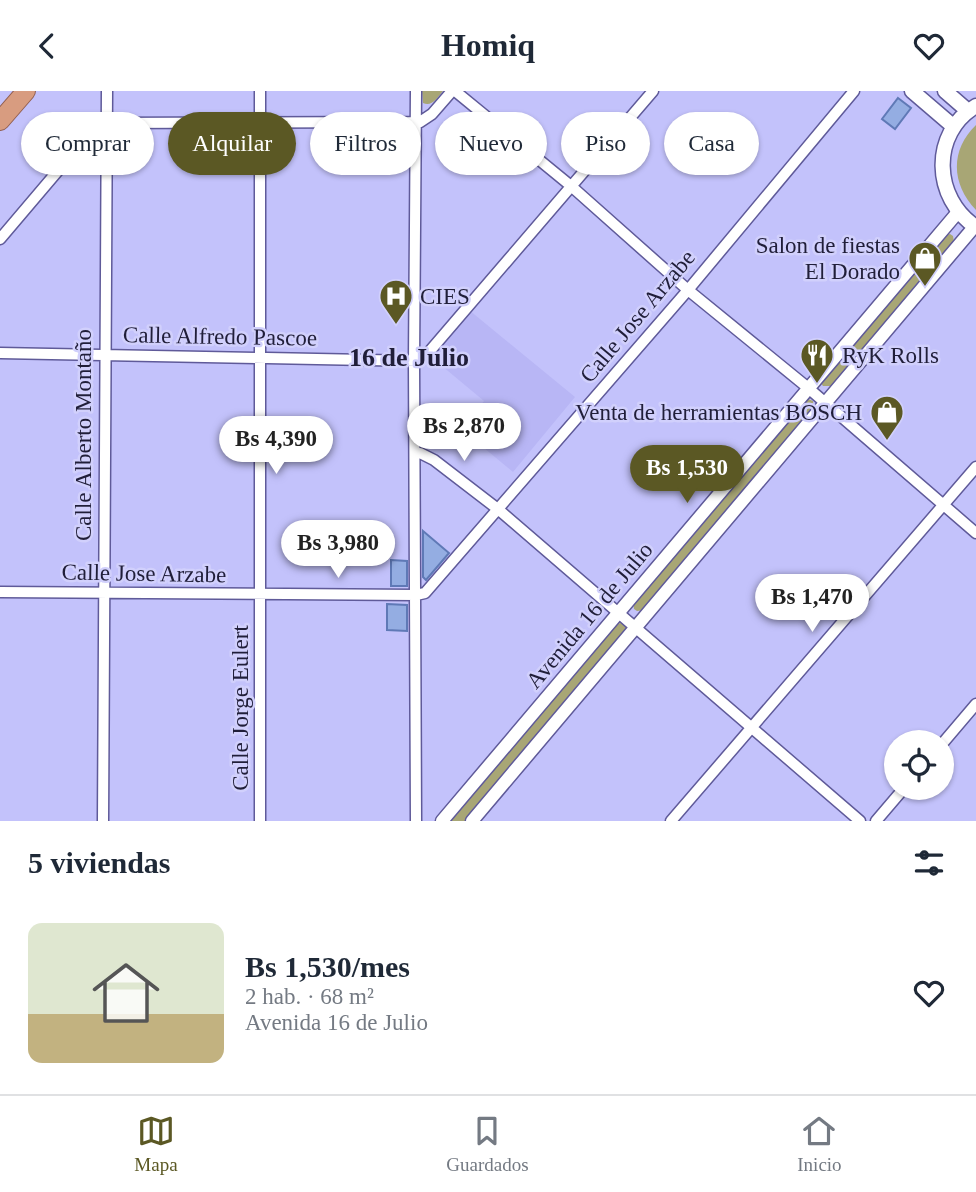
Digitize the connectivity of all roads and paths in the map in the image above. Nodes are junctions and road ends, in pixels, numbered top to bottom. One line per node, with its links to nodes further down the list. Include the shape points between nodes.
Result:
1 (26, 91): 15 (highway)
2 (107, 91): 11 (street, Calle Alberto Montaño)
3 (260, 91): 12 (street, Calle Jorge Eulert)
4 (416, 91): 13 (street)
5 (454, 91): 14 (street); 21 (street)
6 (653, 91): 21 (street)
7 (854, 91): 25 (street, Calle Jose Arzabe)
8 (912, 91): 16 (main road)
9 (945, 91): 10 (main road)
10 (972, 108): 16 (main road)
11 (106, 112)
12 (260, 112)
13 (416, 112)
14 (421, 120)
15 (0, 121)
16 (954, 127): 22 (main road, via 946,142 942,176)
17 (54, 175): 24 (street)
18 (106, 175): 27 (street, Calle Alberto Montaño)
19 (260, 175): 28 (street, Calle Jorge Eulert)
20 (416, 175): 29 (street)
21 (570, 186): 25 (street); 29 (street, via 429,352)
22 (958, 212): 23 (main road); 30 (street, Avenida 16 de Julio)
23 (975, 227): 31 (street, Avenida 16 de Julio)
24 (0, 239)
25 (688, 290): 30 (street); 35 (street, Calle Jose Arzabe)
26 (0, 353): 27 (street, Calle Alfredo Pascoe)
27 (104, 354): 28 (street, Calle Alfredo Pascoe); 38 (street, Calle Alberto Montaño)
28 (259, 358): 29 (street, Calle Alfredo Pascoe); 39 (street, Calle Jorge Eulert)
29 (414, 361): 32 (street)
30 (807, 387): 31 (street); 41 (street, Avenida 16 de Julio)
31 (825, 403): 34 (street); 42 (street, Avenida 16 de Julio)
32 (415, 453): 35 (street, via 434,460); 40 (street)
33 (976, 467): 34 (street)
34 (944, 505): 36 (street); 44 (street)
35 (499, 510): 40 (street, Calle Jose Arzabe, via 430,590); 41 (street)
36 (976, 533)
37 (0, 592): 38 (street, Calle Jose Arzabe)
38 (103, 594): 39 (street, Calle Jose Arzabe); 47 (street, Calle Alberto Montaño)
39 (261, 595): 40 (street, Calle Jose Arzabe); 48 (street, Calle Jorge Eulert)
40 (416, 595): 49 (street)
41 (618, 613): 42 (street); 50 (street, Avenida 16 de Julio)
42 (635, 627): 44 (street); 51 (street, Avenida 16 de Julio)
43 (976, 704): 45 (street)
44 (752, 728): 52 (street); 53 (street)
45 (954, 730)
46 (894, 800): 54 (street)
47 (103, 821)
48 (260, 821)
49 (416, 821)
50 (442, 821)
51 (472, 821)
52 (671, 821)
53 (860, 821)
54 (876, 821)

